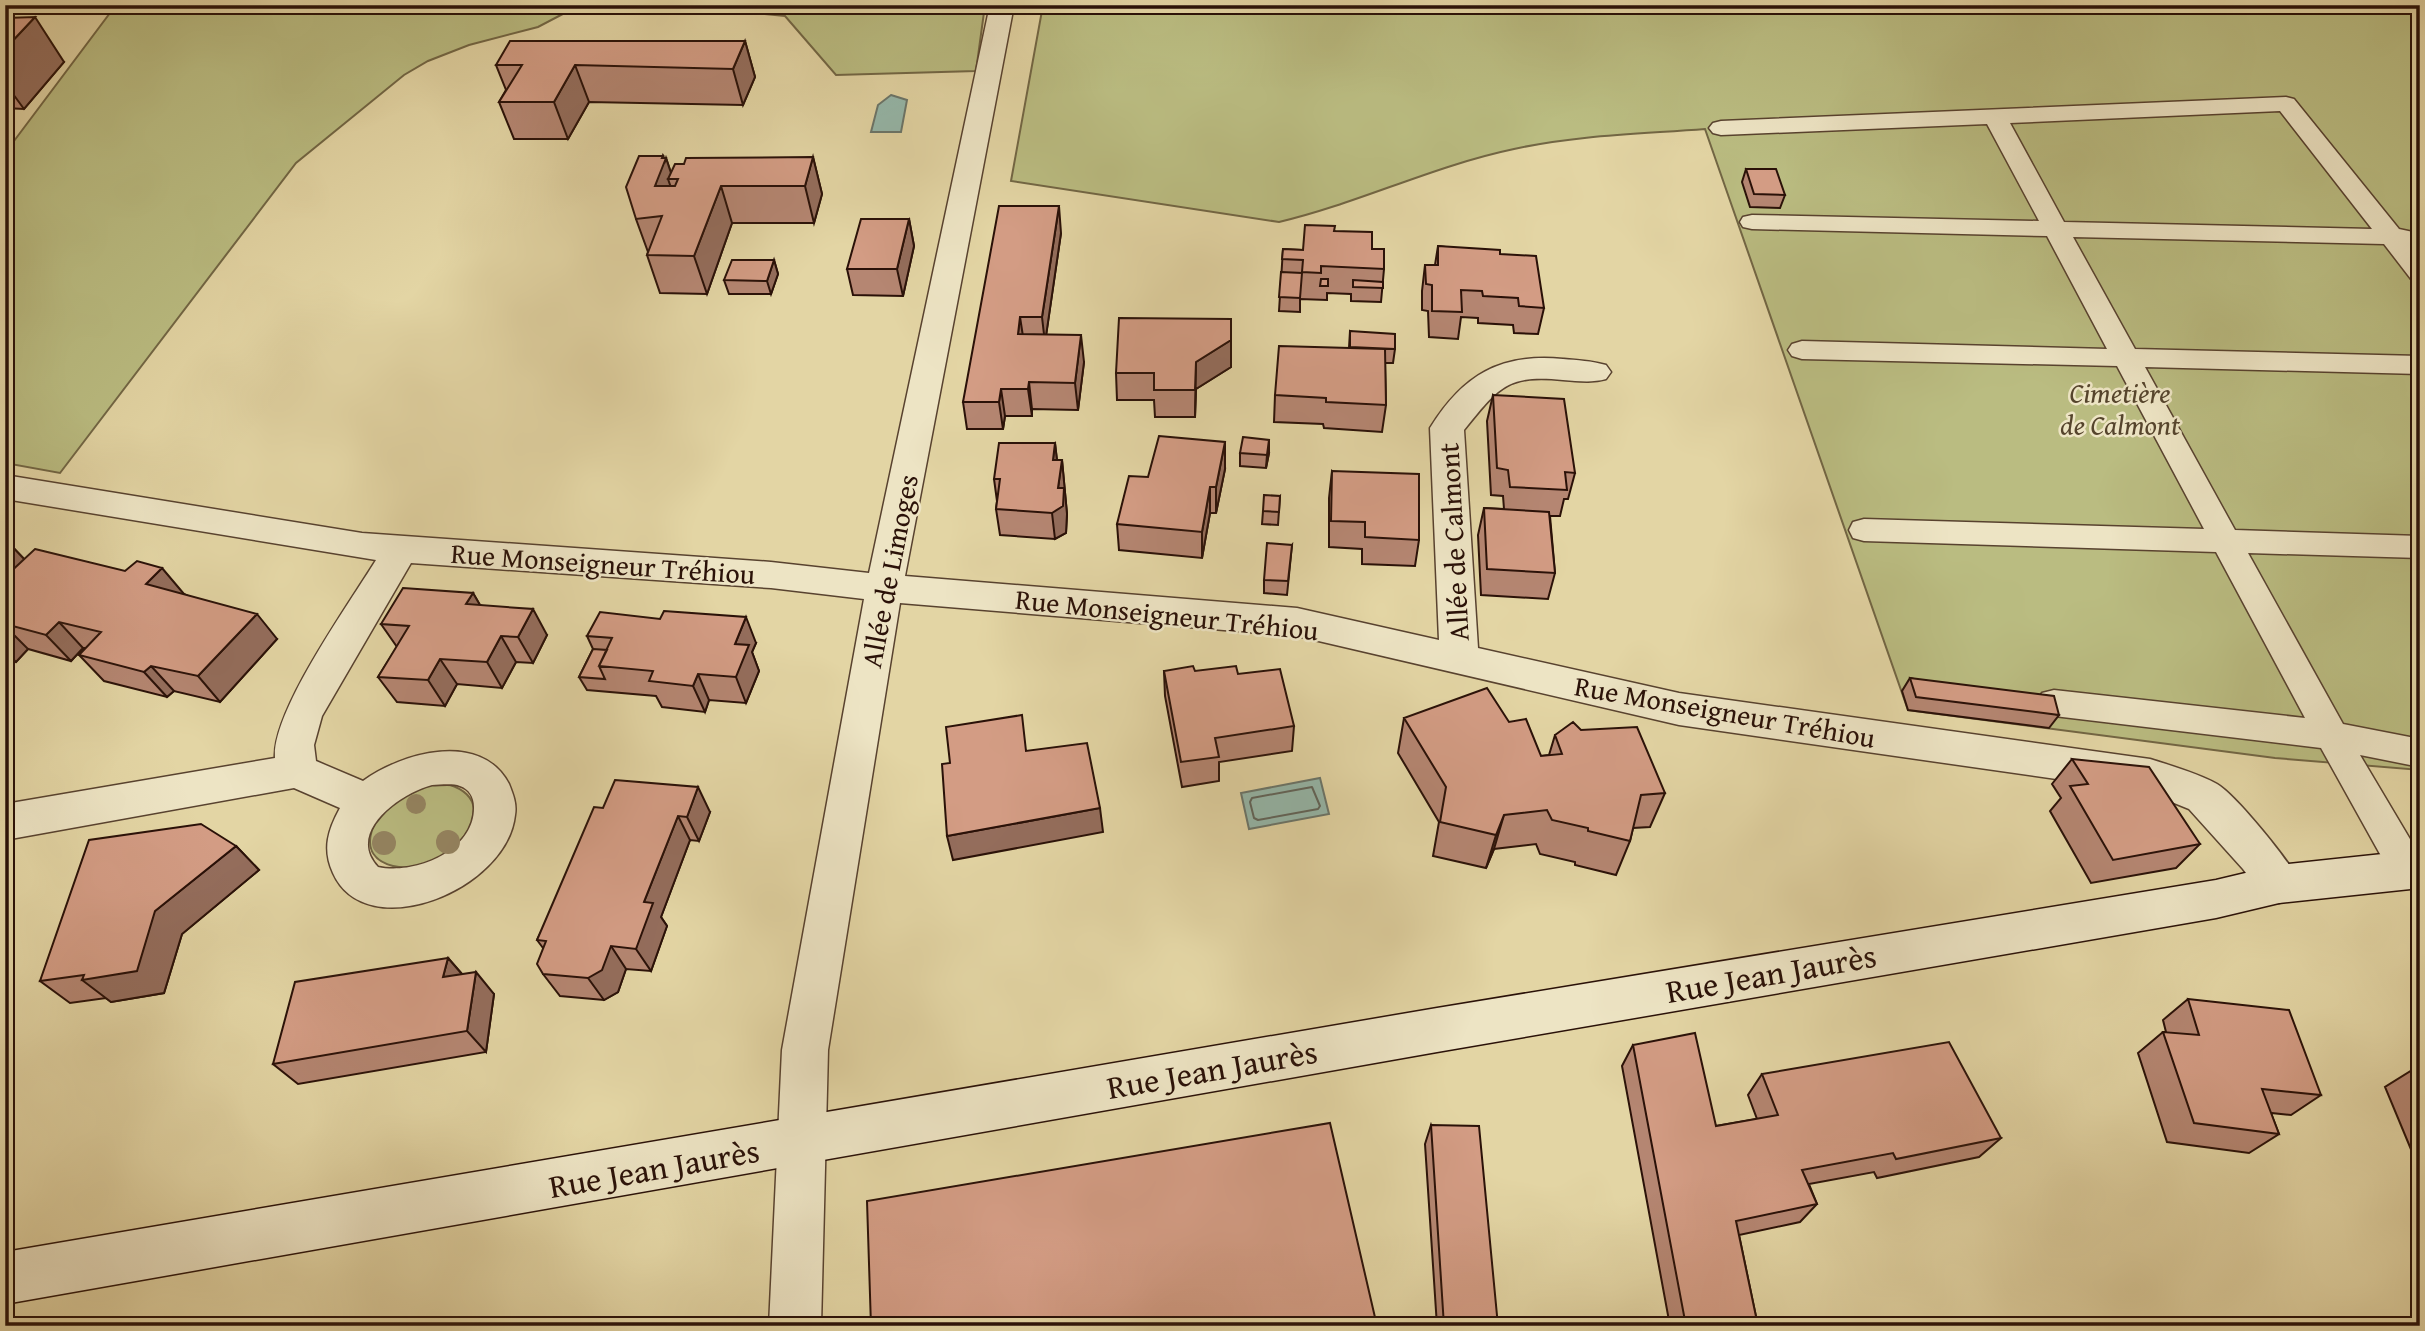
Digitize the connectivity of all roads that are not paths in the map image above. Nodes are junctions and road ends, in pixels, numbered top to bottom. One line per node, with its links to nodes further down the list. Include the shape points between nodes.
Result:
1 (1002, 5): 18 (street, Allée de Limoges)
2 (1995, 117): 3 (lane); 5 (lane); 6 (lane, via 2286,104)
3 (1721, 128)
4 (1752, 222): 5 (lane)
5 (2056, 230): 6 (lane); 10 (lane)
6 (2391, 237): 7 (lane); 8 (lane)
7 (2420, 238)
8 (2420, 273)
9 (1801, 350): 10 (lane)
10 (2125, 357): 11 (lane); 15 (lane)
11 (2420, 365)
12 (1595, 372): 19 (street, Allée de Calmont, via 1505,372 1447,428)
13 (5, 487): 17 (street, Rue Monseigneur Tréhiou)
14 (1864, 530): 15 (lane)
15 (2226, 543): 16 (lane); 21 (lane)
16 (2420, 547)
17 (401, 550): 18 (street, Rue Monseigneur Tréhiou, via 771,575); 23 (street, via 303,714 294,745)
18 (884, 588): 19 (street, Rue Monseigneur Tréhiou, via 1297,622); 28 (street, Allée de Limoges, via 805,1050)
19 (1459, 659): 27 (street, Rue Monseigneur Tréhiou, via 1679,709 2150,776 2204,797)
20 (2054, 703): 21 (lane)
21 (2330, 735): 22 (lane); 26 (lane)
22 (2420, 753)
23 (296, 771): 24 (street); 25 (street)
24 (368, 801)
25 (5, 822)
26 (2414, 870): 27 (street, Rue Jean Jaurès)
27 (2279, 884): 28 (street, Rue Jean Jaurès, via 2217,899)
28 (803, 1141): 29 (street, Rue Jean Jaurès); 30 (street, Allée de Limoges)
29 (5, 1278)
30 (795, 1326)

